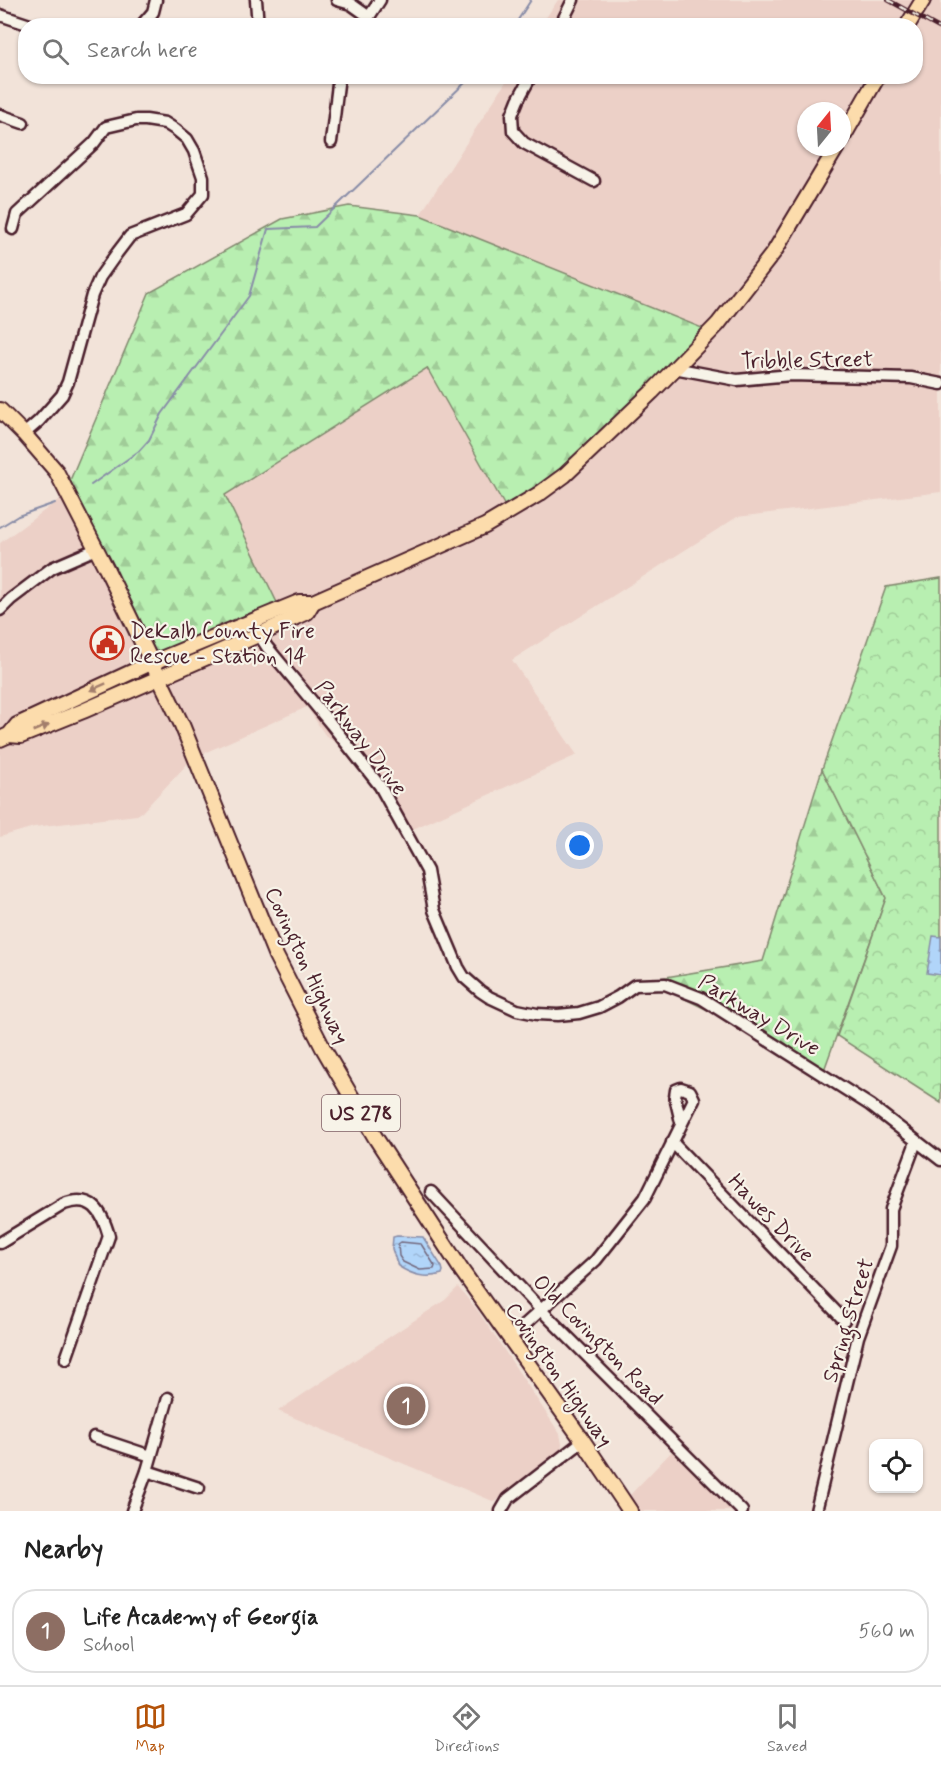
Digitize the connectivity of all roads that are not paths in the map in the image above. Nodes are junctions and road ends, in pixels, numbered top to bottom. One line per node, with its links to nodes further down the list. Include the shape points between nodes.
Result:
1 (156, 0): 8 (street)
2 (256, 0): 9 (street)
3 (337, 0): 10 (street, via 351,4)
4 (380, 0): 11 (street)
5 (573, 0): 12 (street)
6 (923, 0): 13 (main road)
7 (0, 15): 14 (street)
8 (148, 18)
9 (257, 18)
10 (363, 18)
11 (367, 18)
12 (564, 18)
13 (912, 18)
14 (18, 21)
15 (338, 84): 21 (street)
16 (527, 84): 23 (street, via 512,116 513,131 524,143)
17 (873, 84): 20 (main road)
18 (0, 115): 19 (street)
19 (23, 123)
20 (851, 123)
21 (331, 142)
22 (831, 156): 25 (main road, via 766,263 718,324)
23 (594, 181)
24 (13, 229): 28 (street, via 17,214 94,143 106,127 136,120 165,123 187,139 194,151 203,177 203,194 186,214 130,236 117,253 92,296 62,395)
25 (674, 369): 26 (street, Tribble Street, via 737,380 793,375 911,378); 30 (main road, via 588,453 539,494 485,526)
26 (941, 384)
27 (0, 410): 28 (main road, Covington Highway / US 278)
28 (24, 434): 29 (main road, Covington Highway / US 278, via 56,471)
29 (96, 549): 31 (street, via 52,568); 34 (main road, Covington Highway / US 278)
30 (313, 602): 32 (main road, via 299,602); 33 (main road, via 307,612)
31 (0, 610)
32 (253, 621): 33 (street, Parkway Drive); 34 (main road)
33 (258, 635): 35 (main road); 39 (street, Parkway Drive, via 380,786 427,871 434,910 458,967 489,998 517,1010 558,1015 599,1007 635,985 665,984 701,998 870,1105)
34 (151, 663): 35 (main road, Covington Highway / US 278); 36 (main road, one-way to 36, via 17,725)
35 (159, 678): 36 (main road, one-way to 35, via 21,736); 45 (main road, Covington Highway / US 278, via 182,724 276,956 309,1023 375,1137)
36 (4, 737)
37 (681, 1122): 38 (street)
38 (672, 1142): 43 (street, via 645,1197 596,1260); 44 (street, Hawes Drive)
39 (916, 1142): 40 (street, Parkway Drive); 57 (street, Spring Street, via 891,1209 891,1246 858,1337)
40 (941, 1160)
41 (431, 1192): 43 (street, Old Covington Road)
42 (0, 1243): 46 (street, via 74,1201 87,1202 98,1209 105,1221 109,1236)
43 (542, 1311): 45 (street); 56 (street, Old Covington Road)
44 (844, 1320)
45 (509, 1339): 49 (main road, Covington Highway / US 278)
46 (66, 1359)
47 (168, 1398): 50 (street)
48 (94, 1437): 50 (street)
49 (583, 1441): 54 (street, via 508,1499); 55 (main road, Covington Highway / US 278)
50 (151, 1456): 51 (street)
51 (147, 1471): 52 (street); 53 (street)
52 (199, 1488)
53 (132, 1511)
54 (501, 1511)
55 (630, 1511)
56 (742, 1511)
57 (816, 1511)

